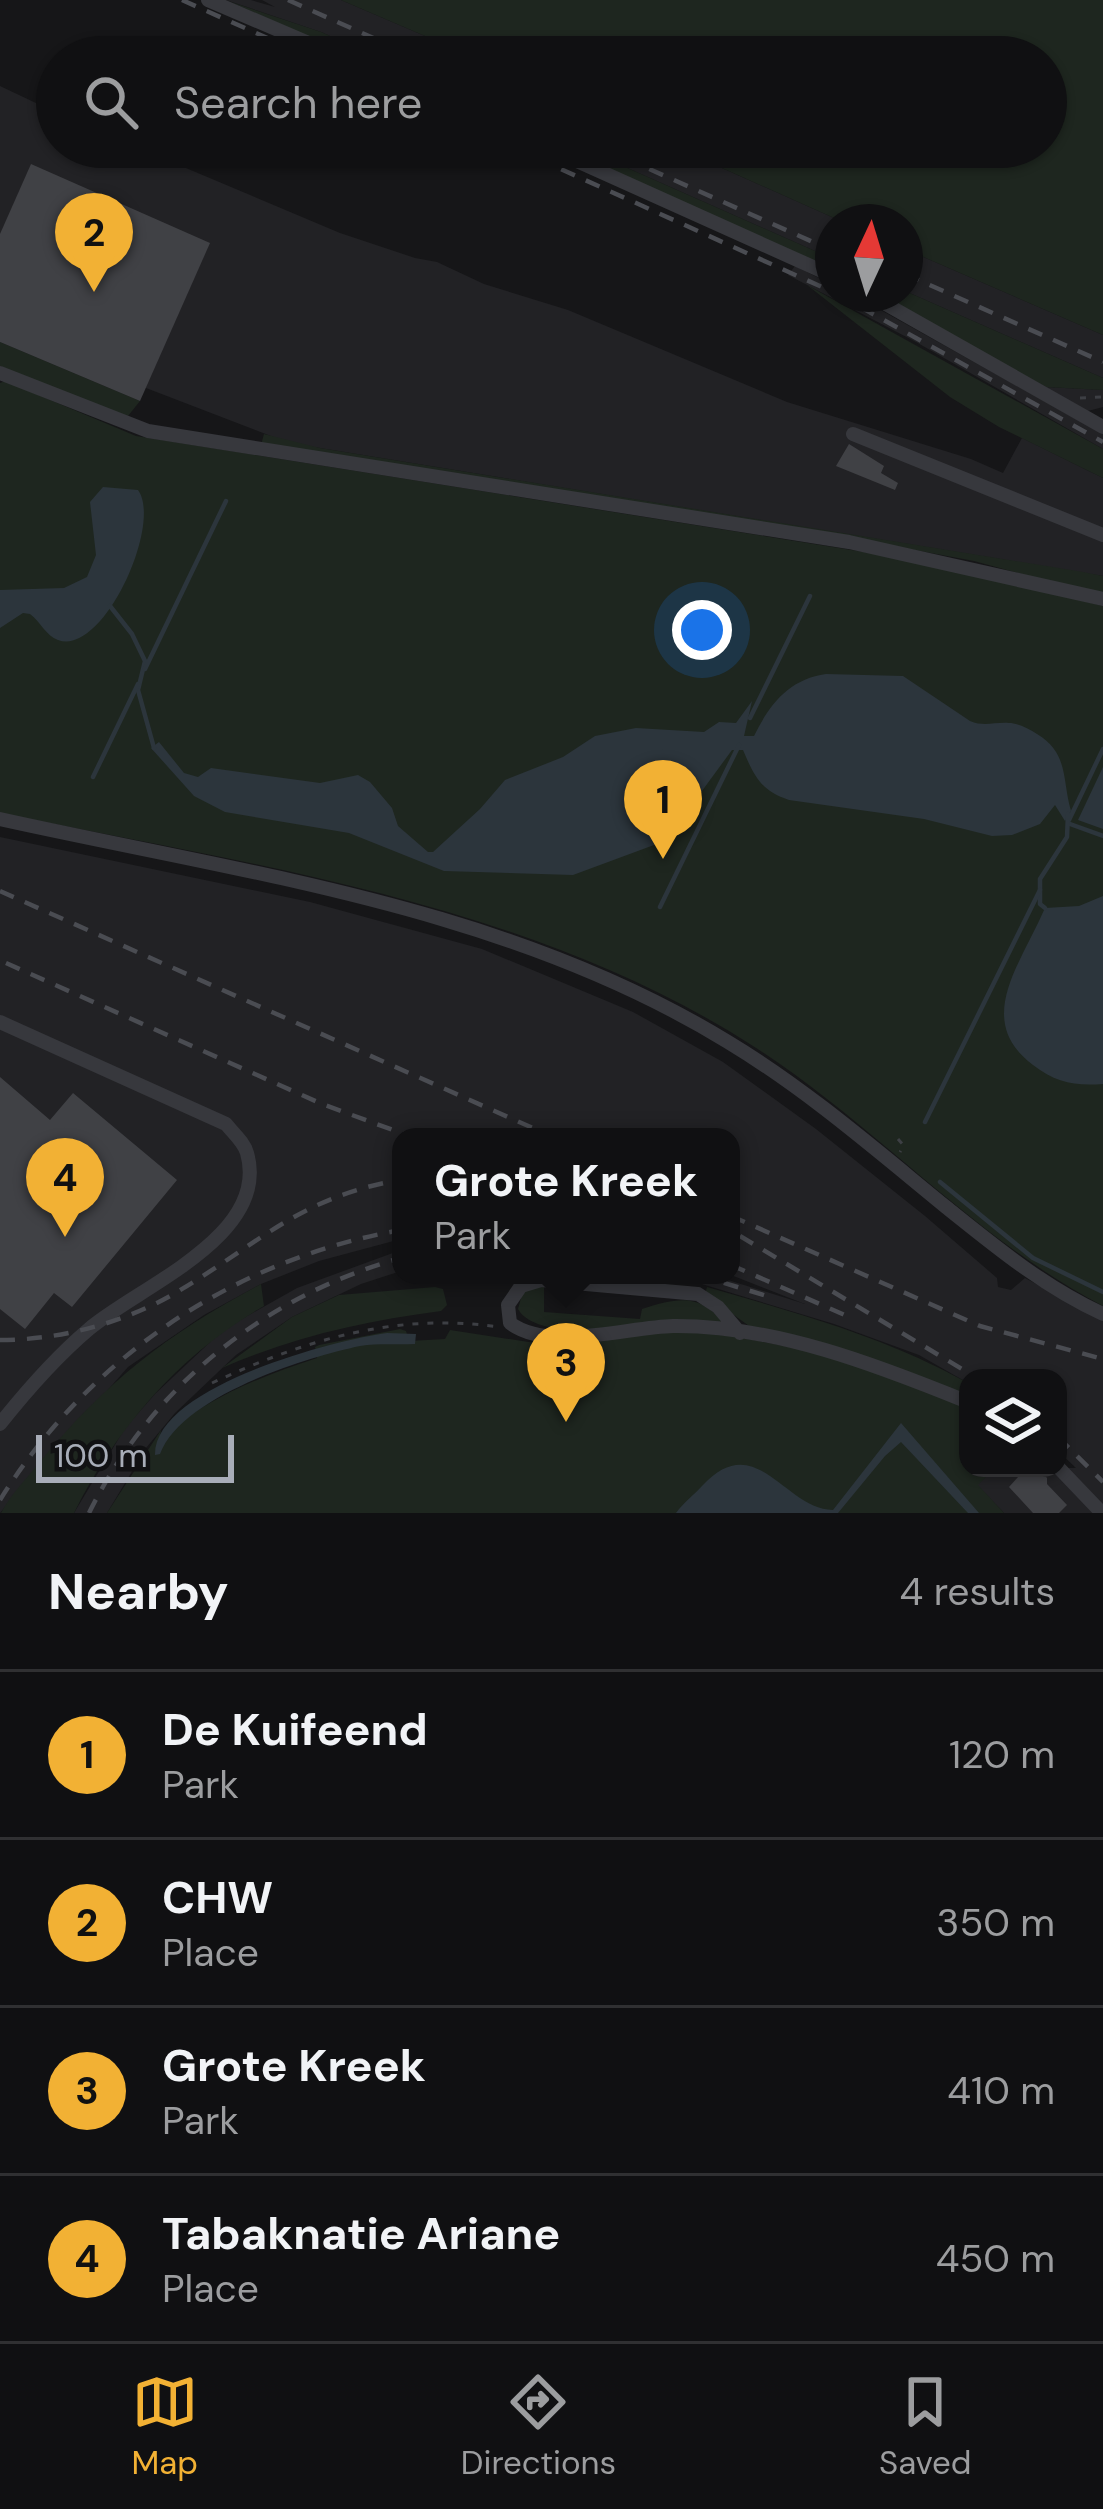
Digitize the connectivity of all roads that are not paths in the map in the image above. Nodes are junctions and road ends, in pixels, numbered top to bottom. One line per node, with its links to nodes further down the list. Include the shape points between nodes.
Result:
1 (208, 0): 2 (street)
2 (292, 36)
3 (593, 168): 4 (street)
4 (815, 268)
5 (900, 312): 7 (street)
6 (0, 373): 10 (street, via 148,431 849,542)
7 (1103, 427)
8 (853, 434): 9 (street)
9 (1103, 535)
10 (1103, 599)
11 (0, 819): 15 (street, via 419,911 610,981 765,1065 1026,1272)
12 (0, 1022): 18 (street, via 226,1124 249,1163 227,1230 91,1328)
13 (527, 1284): 16 (street, via 512,1295 508,1315 519,1330 556,1336 673,1326)
14 (587, 1284): 16 (street, via 698,1294)
15 (1103, 1314)
16 (740, 1333): 17 (street, via 859,1360)
17 (959, 1399)
18 (0, 1424)
19 (1067, 1476): 20 (street)
20 (1102, 1513)

